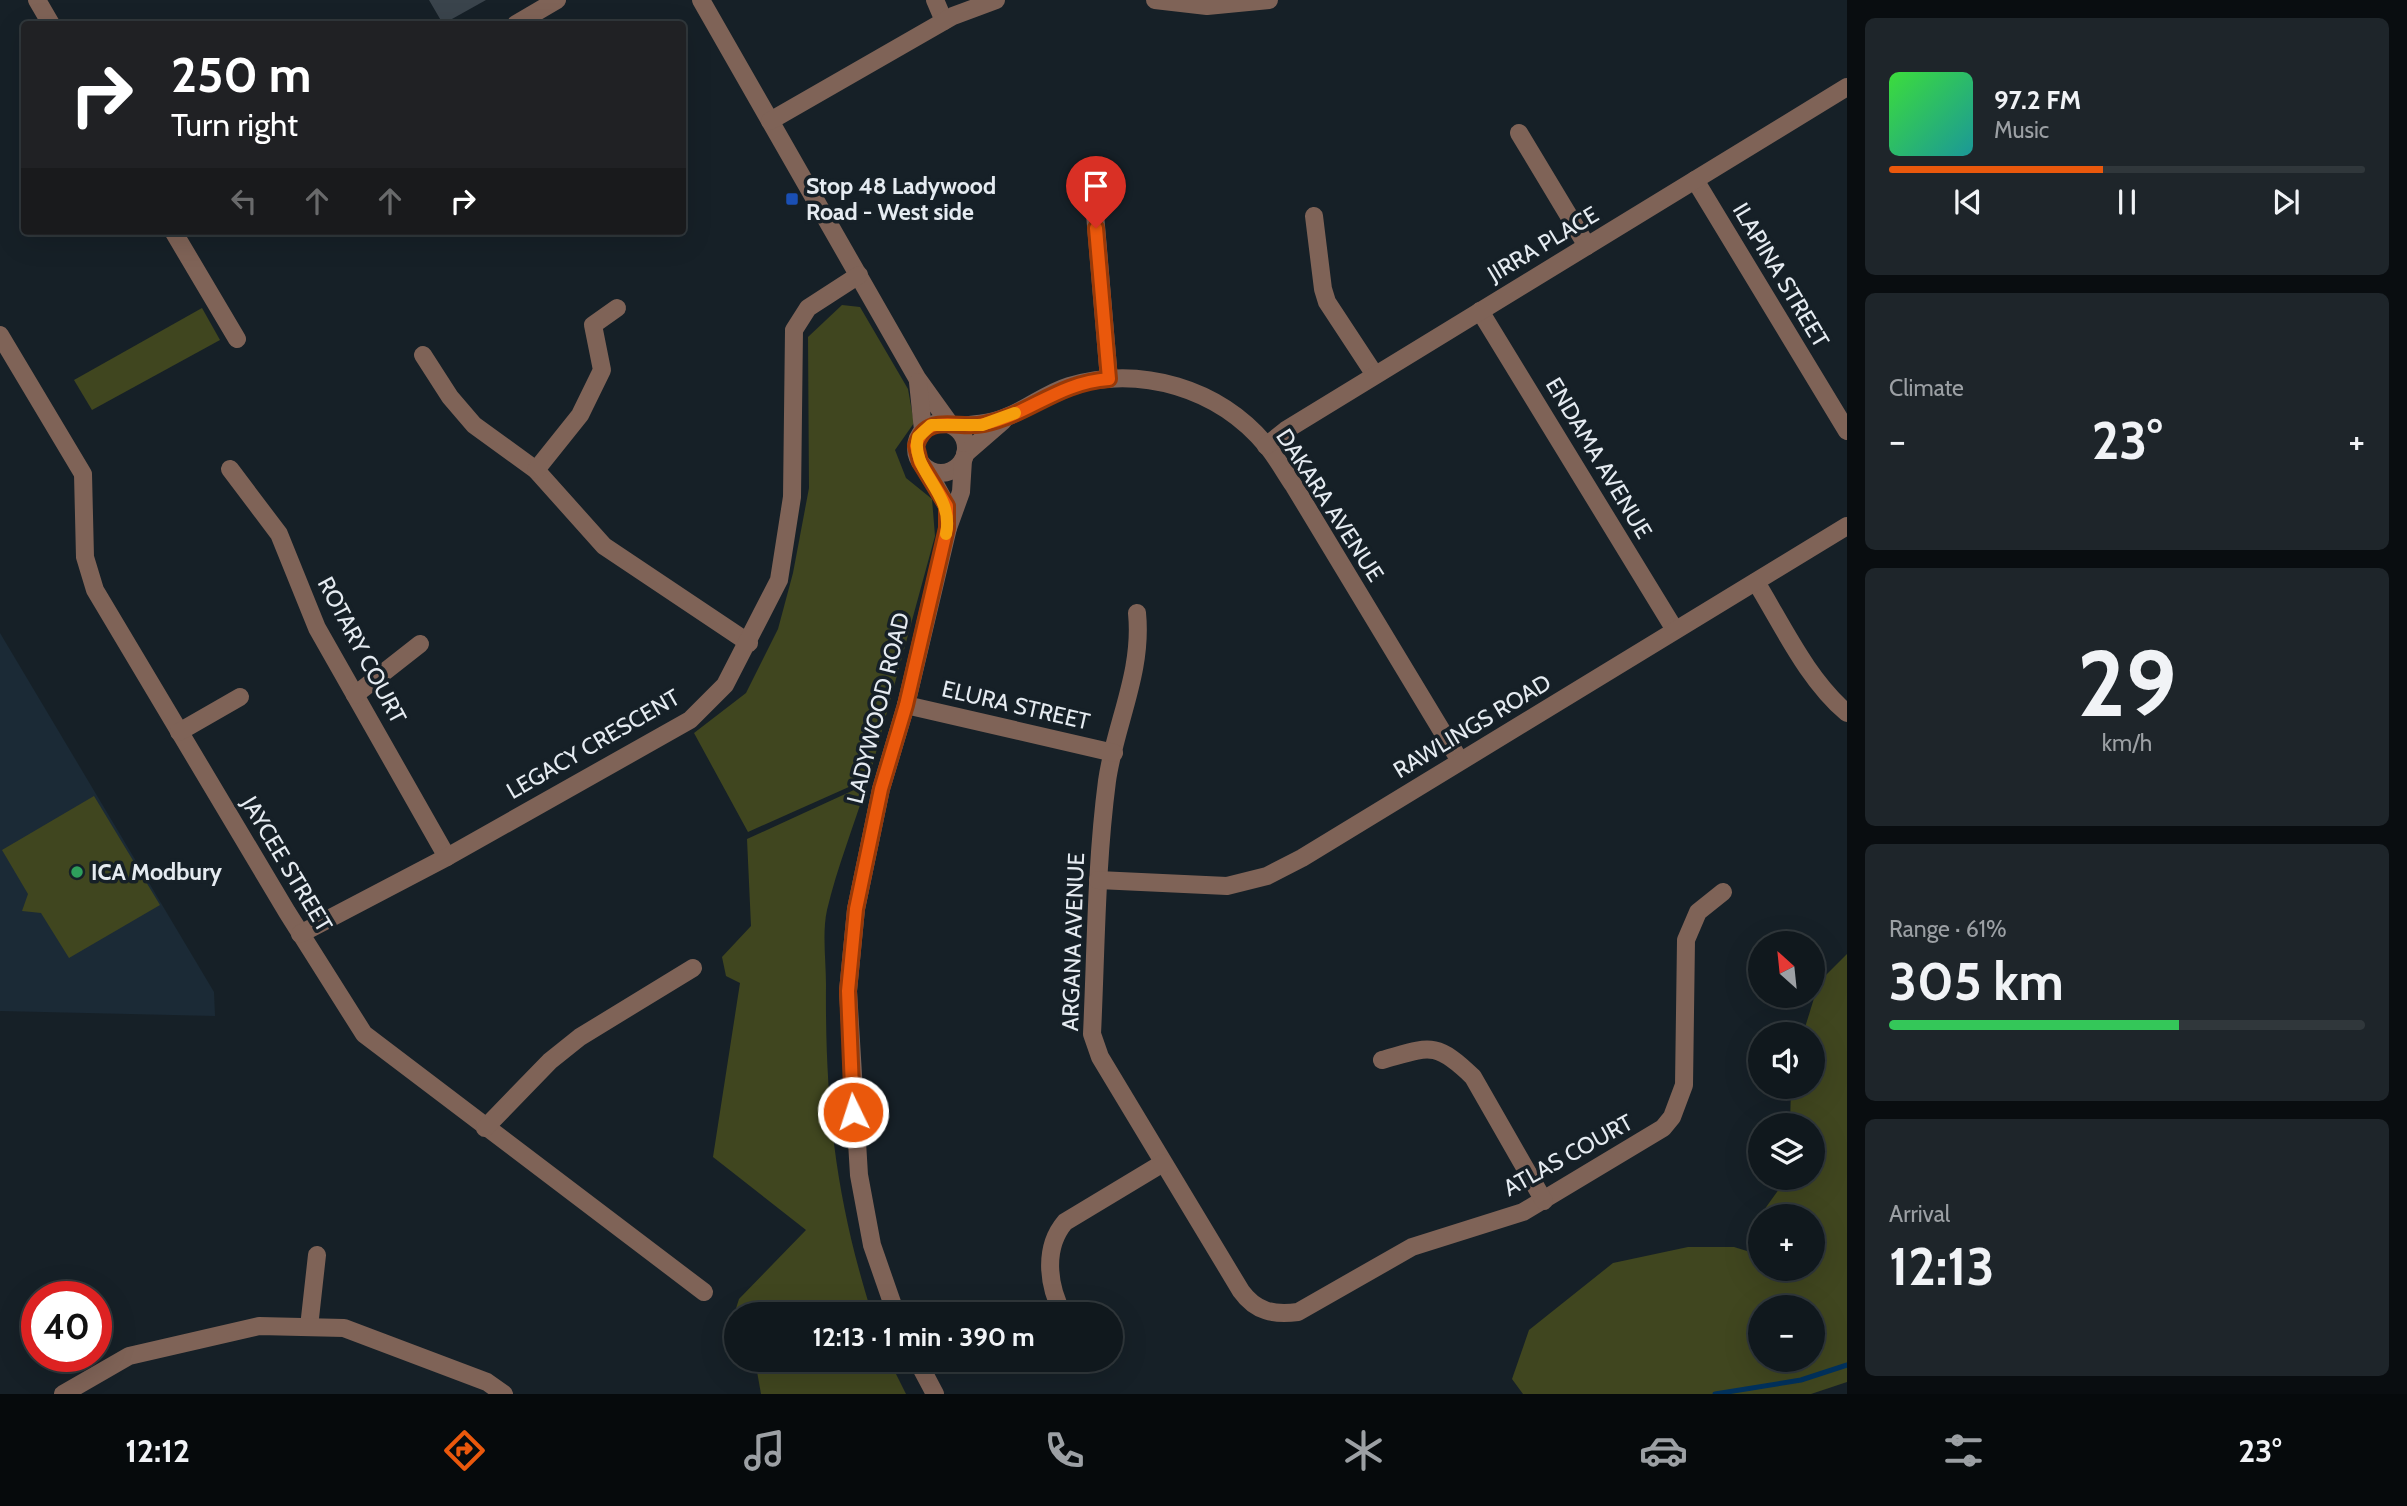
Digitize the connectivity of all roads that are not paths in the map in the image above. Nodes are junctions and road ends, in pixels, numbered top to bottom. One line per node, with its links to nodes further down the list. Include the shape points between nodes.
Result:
1 (37, 0): 8 (street)
2 (557, 0): 9 (street)
3 (701, 0): 12 (street)
4 (935, 0): 10 (street)
5 (996, 0): 10 (street)
6 (1155, 0): 7 (street, via 1207,6)
7 (1269, 0)
8 (49, 21)
9 (521, 21)
10 (944, 21): 12 (street)
11 (1847, 87): 14 (street, JIRRA PLACE)
12 (770, 121): 19 (street)
13 (1519, 132): 18 (street)
14 (1695, 180): 18 (street, JIRRA PLACE); 31 (street, ILAPINA STREET)
15 (1094, 202): 27 (street)
16 (1314, 216): 25 (street, via 1327,302)
17 (175, 235): 23 (street)
18 (1587, 246): 21 (street, JIRRA PLACE)
19 (859, 275): 26 (street); 42 (street, LEGACY CRESCENT, via 808,308 794,330 792,497 779,580)
20 (617, 308): 36 (street, via 593,325 602,370 586,404)
21 (1480, 311): 25 (street, JIRRA PLACE); 41 (street, ENDAMA AVENUE)
22 (0, 335): 48 (street, JAYCEE STREET, via 83,474 85,557 95,590)
23 (237, 340)
24 (423, 355): 36 (street, via 474,425)
25 (1375, 375): 32 (street, JIRRA PLACE)
26 (917, 378): 29 (street); 30 (street)
27 (1109, 379): 28 (street, DAKARA AVENUE, via 1067,387); 32 (street, DAKARA AVENUE, via 1155,380 1199,393 1233,413)
28 (1009, 417): 29 (street, DAKARA AVENUE, via 982,425); 33 (street, DAKARA AVENUE)
29 (952, 425): 30 (street, via 941,423); 33 (street, via 963,435)
30 (923, 430): 35 (street, via 916,454)
31 (1847, 431)
32 (1266, 446): 50 (street, DAKARA AVENUE)
33 (964, 457): 35 (street, via 951,471); 38 (street, LADYWOOD ROAD, via 961,492)
34 (230, 469): 44 (street, ROTARY COURT, via 279,534 317,628)
35 (927, 469): 38 (street, LADYWOOD ROAD, via 947,506)
36 (536, 470): 42 (street, via 604,546)
37 (1847, 526): 39 (street, RAWLINGS ROAD)
38 (947, 528): 46 (street, LADYWOOD ROAD)
39 (1756, 582): 41 (street, RAWLINGS ROAD); 47 (street, via 1816,681)
40 (1137, 613): 49 (street, ARGANA AVENUE, via 1140,643)
41 (1675, 631): 50 (street, RAWLINGS ROAD)
42 (750, 643): 51 (street, LEGACY CRESCENT, via 725,685 690,720)
43 (420, 644): 44 (street)
44 (355, 695): 51 (street, ROTARY COURT)
45 (240, 697): 48 (street)
46 (906, 705): 49 (street, ELURA STREET); 62 (street, LADYWOOD ROAD, via 881,789 856,909 848,991 859,1175 872,1245)
47 (1847, 713)
48 (179, 732): 54 (street, JAYCEE STREET)
49 (1114, 753): 52 (street, ARGANA AVENUE, via 1107,779)
50 (1460, 761): 52 (street, RAWLINGS ROAD, via 1267,876 1227,886)
51 (447, 857): 54 (street, LEGACY CRESCENT)
52 (1098, 880): 58 (street, ARGANA AVENUE, via 1094,1044)
53 (1723, 892): 59 (street, ATLAS COURT, via 1698,912 1686,940 1684,1085 1672,1117 1642,1144)
54 (300, 934): 57 (street, JAYCEE STREET, via 364,1034)
55 (693, 968): 57 (street, via 580,1037 522,1087)
56 (1382, 1060): 59 (street, via 1426,1048 1455,1060 1479,1087)
57 (485, 1128): 61 (street, JAYCEE STREET)
58 (1163, 1163): 63 (street, via 1065,1222 1055,1233 1050,1265); 64 (street, ARGANA AVENUE, via 1241,1292)
59 (1544, 1201): 64 (street, ATLAS COURT, via 1412,1247 1298,1312 1278,1315)
60 (317, 1255): 65 (street)
61 (704, 1292)
62 (892, 1302)
63 (1056, 1302)
64 (1262, 1311)
65 (309, 1327): 67 (street, via 259,1326 129,1356); 68 (street, via 344,1328 487,1382)
66 (923, 1372): 69 (street)
67 (63, 1394)
68 (504, 1394)
69 (935, 1394)

